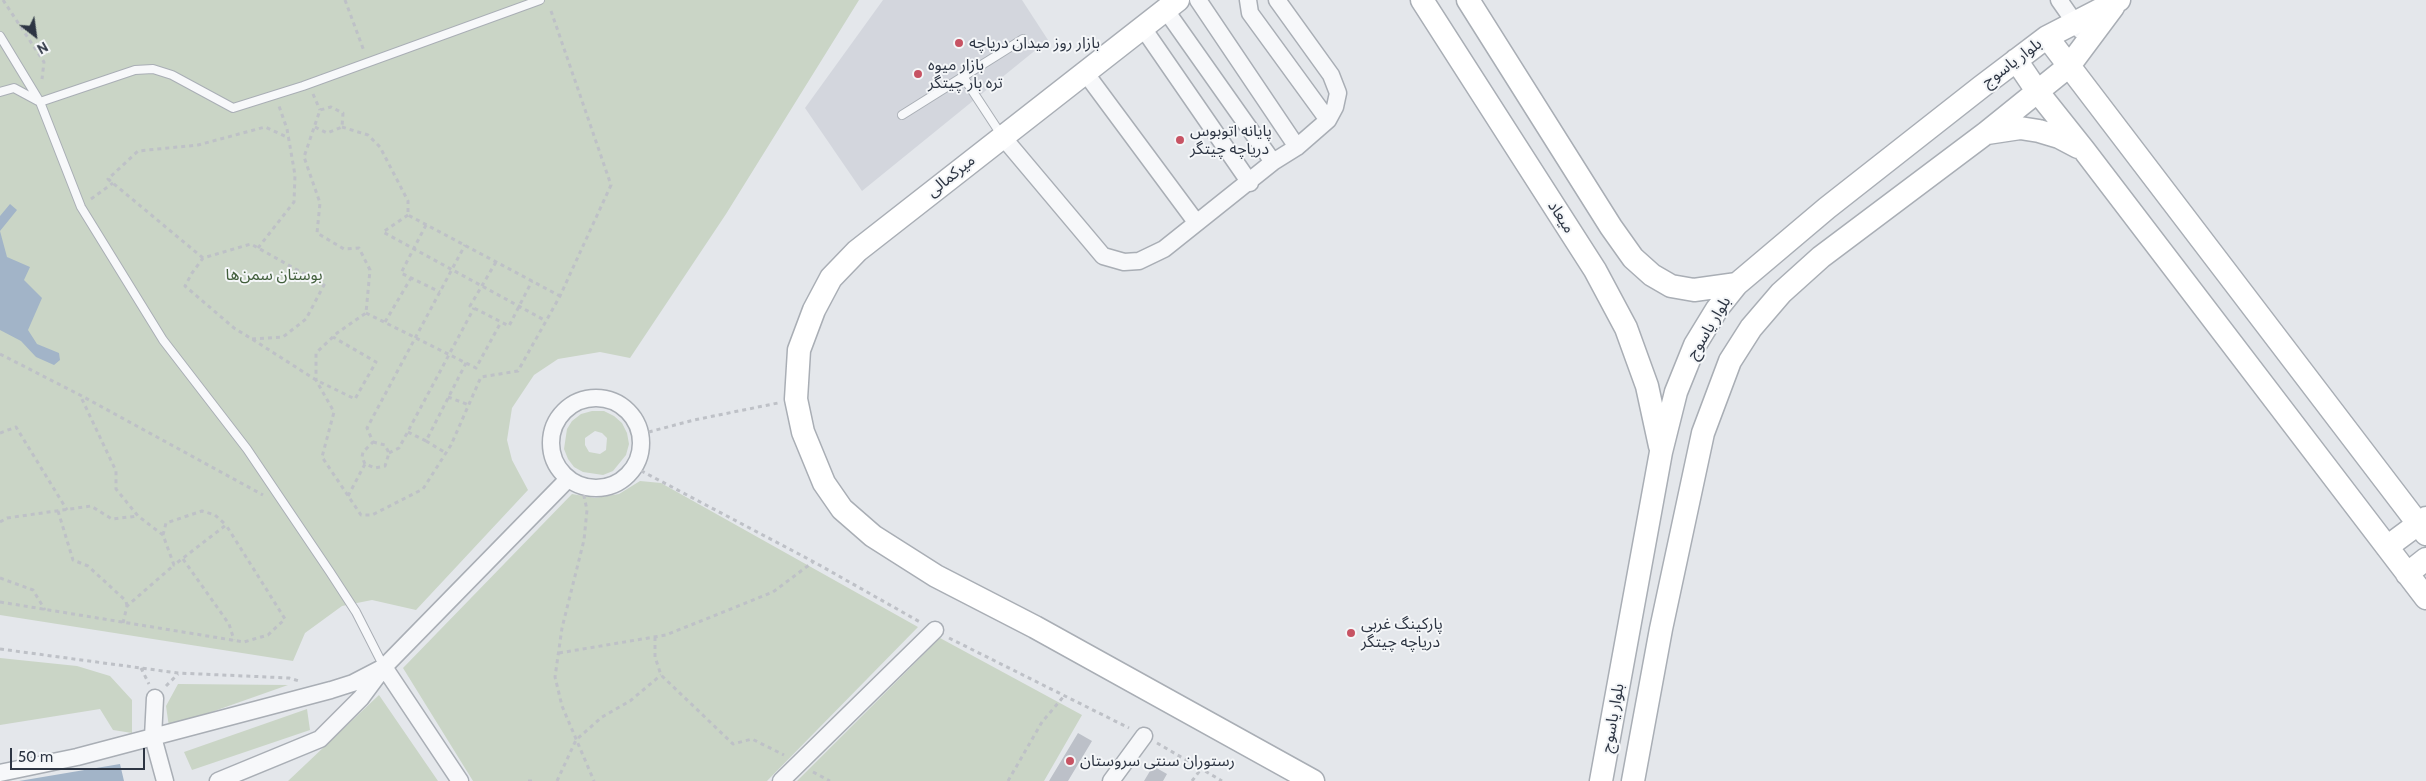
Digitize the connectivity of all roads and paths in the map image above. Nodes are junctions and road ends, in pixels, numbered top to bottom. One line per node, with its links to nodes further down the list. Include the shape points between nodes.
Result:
1 (3, 0): 26 (path, via 44,62)
2 (346, 0): 19 (path)
3 (540, 0): 19 (lane)
4 (547, 0): 54 (path, via 611,185)
5 (1198, 0): 34 (street)
6 (1248, 0): 28 (street, via 1250,13)
7 (1277, 0): 28 (street, via 1330,75 1338,93)
8 (1422, 0): 77 (street, میعاد, via 1595,270 1626,328 1647,386)
9 (1468, 0): 51 (street, via 1610,227 1633,258 1671,286 1694,290)
10 (2059, 0): 14 (street)
11 (2118, 0): 14 (street, بلوار یاسوج)
12 (1172, 5): 13 (street, میرکمالی); 36 (street)
13 (1143, 28): 21 (street, میرکمالی); 37 (street)
14 (2081, 31): 16 (street, بلوار یاسوج); 20 (street, بلوار یاسوج)
15 (0, 36): 26 (lane)
16 (2047, 37): 18 (street, بلوار یاسوج); 20 (street)
17 (1023, 39): 22 (lane)
18 (2016, 60): 23 (street); 51 (street, بلوار یاسوج, via 1827,208)
19 (367, 61): 25 (lane)
20 (2069, 66): 23 (street, بلوار یاسوج); 89 (street)
21 (1084, 71): 32 (street, میرکمالی); 41 (street)
22 (964, 78): 27 (lane); 32 (lane)
23 (2037, 91): 31 (street, بلوار یاسوج); 35 (street)
24 (0, 92): 26 (lane, via 14,88)
25 (275, 95): 26 (lane, via 233,108 172,75 153,69 136,70); 33 (path)
26 (40, 102): 39 (lane)
27 (902, 115)
28 (1328, 120): 34 (street)
29 (315, 127): 30 (path, via 327,133); 30 (path, via 320,110 331,107 343,113); 57 (path, via 304,157 320,203 317,233 344,249 359,248 370,270)
30 (342, 127): 40 (path, via 368,135 380,147 408,200)
31 (1986, 133): 35 (street, via 2020,128 2039,130); 132 (street, بلوار یاسوج, via 1781,293 1730,361 1704,433)
32 (1002, 136): 41 (street, via 1103,256 1124,262 1139,261 1164,249); 70 (street, میرکمالی, via 857,251 831,278 814,310 799,350)
33 (289, 138): 38 (path, via 265,127 198,145 138,152 108,179); 44 (path, via 295,175 294,202)
34 (1297, 146): 36 (street)
35 (2084, 150): 91 (street)
36 (1273, 162): 37 (street)
37 (1250, 182): 41 (street)
38 (113, 183): 39 (path); 46 (path)
39 (81, 206): 83 (lane, via 164,340)
40 (408, 215): 42 (path); 45 (path, via 383,232)
41 (1196, 222)
42 (426, 225): 43 (path); 45 (path)
43 (465, 245): 47 (path); 48 (path)
44 (258, 248): 46 (path, via 251,244); 63 (path, via 324,285 306,319 284,337)
45 (414, 249): 48 (path); 49 (path, via 401,273)
46 (203, 258): 63 (path, via 185,286 234,328)
47 (496, 262): 50 (path); 52 (path)
48 (452, 269): 52 (path); 53 (path)
49 (411, 278): 53 (path); 59 (path)
50 (532, 281): 54 (path); 55 (path)
51 (1737, 284): 77 (street, بلوار یاسوج, via 1695,345 1676,392)
52 (482, 286): 55 (path); 56 (path, via 470,306)
53 (440, 292): 62 (path)
54 (560, 296): 58 (path)
55 (520, 306): 58 (path); 60 (path, via 510,326)
56 (474, 308): 60 (path); 65 (path)
57 (366, 313): 59 (path); 61 (path)
58 (546, 320): 71 (path, via 518,371 481,377)
59 (385, 322): 62 (path)
60 (501, 322): 66 (path, via 476,368)
61 (333, 337): 67 (path, via 316,353); 67 (path, via 376,362 355,399)
62 (416, 338): 65 (path); 76 (path, via 367,428)
63 (252, 339): 67 (path)
64 (0, 354): 68 (path)
65 (448, 354): 66 (path); 72 (path)
66 (466, 363): 69 (path)
67 (316, 380): 82 (path, via 334,412 322,457)
68 (80, 395): 83 (path); 86 (path, via 116,471 116,489)
69 (448, 397): 71 (path); 75 (path)
70 (796, 399): 74 (path); 130 (street, میرکمالی, via 804,432 824,483 842,509 873,536 936,576)
71 (469, 405): 79 (path)
72 (408, 432): 75 (path); 78 (path, via 400,448)
73 (0, 433): 84 (path, via 16,427)
74 (641, 434): 81 (street, via 639,457 624,478 612,486 597,488); 81 (street, via 631,415 615,401 600,397 572,404 561,414 550,440 558,468)
75 (426, 441): 79 (path)
76 (373, 442): 78 (path, via 385,445); 80 (path, via 362,457)
77 (1661, 452): 131 (street, بلوار یاسوج)
78 (389, 453): 80 (path, via 385,466 375,468)
79 (446, 453): 82 (path, via 423,489 372,515 361,515)
80 (365, 464): 82 (path)
81 (575, 482): 107 (path, via 587,510 584,540); 108 (street)
82 (348, 496)
83 (287, 509): 108 (lane, via 356,612)
84 (67, 510): 85 (path); 86 (path, via 91,506 112,519)
85 (58, 511): 87 (path, via 7,518); 100 (path, via 73,560 88,566 126,601)
86 (138, 516): 90 (path)
87 (0, 522)
88 (226, 525): 90 (path, via 215,515 202,511 166,523); 92 (path); 105 (path, via 285,619 268,635 244,642)
89 (2423, 525): 91 (street)
90 (163, 535): 95 (path)
91 (2387, 547): 96 (street)
92 (183, 559): 95 (path); 105 (path, via 229,624)
93 (2426, 559): 96 (street)
94 (814, 562): 104 (path, via 773,592)
95 (174, 565): 100 (path)
96 (2407, 574): 98 (street)
97 (0, 578): 101 (path, via 33,590)
98 (2426, 598)
99 (0, 602): 101 (path)
100 (127, 606): 102 (path)
101 (45, 610): 102 (path)
102 (123, 623): 105 (path)
103 (935, 630): 116 (street)
104 (655, 638): 107 (path); 109 (path, via 655,657)
105 (234, 640)
106 (0, 649): 110 (path, via 178,673 289,678)
107 (559, 653): 115 (path, via 555,677 562,706)
108 (384, 667): 110 (street); 120 (street, via 361,698 320,739); 121 (street)
109 (661, 675): 115 (path); 116 (path, via 734,744 752,739 780,751)
110 (331, 690): 114 (street)
111 (1064, 696): 127 (path, via 1042,722)
112 (155, 698): 114 (street)
113 (1144, 736): 128 (street)
114 (153, 737): 118 (street); 119 (street)
115 (576, 740): 124 (path); 125 (path)
116 (797, 765): 126 (street)
117 (1201, 769): 129 (path)
118 (0, 773)
119 (165, 781)
120 (218, 781)
121 (460, 781)
122 (528, 781): 123 (path)
123 (532, 781)
124 (557, 781)
125 (594, 781)
126 (781, 781)
127 (1008, 781)
128 (1112, 781)
129 (1192, 781)
130 (1313, 781)
131 (1601, 781)
132 (1633, 781)

